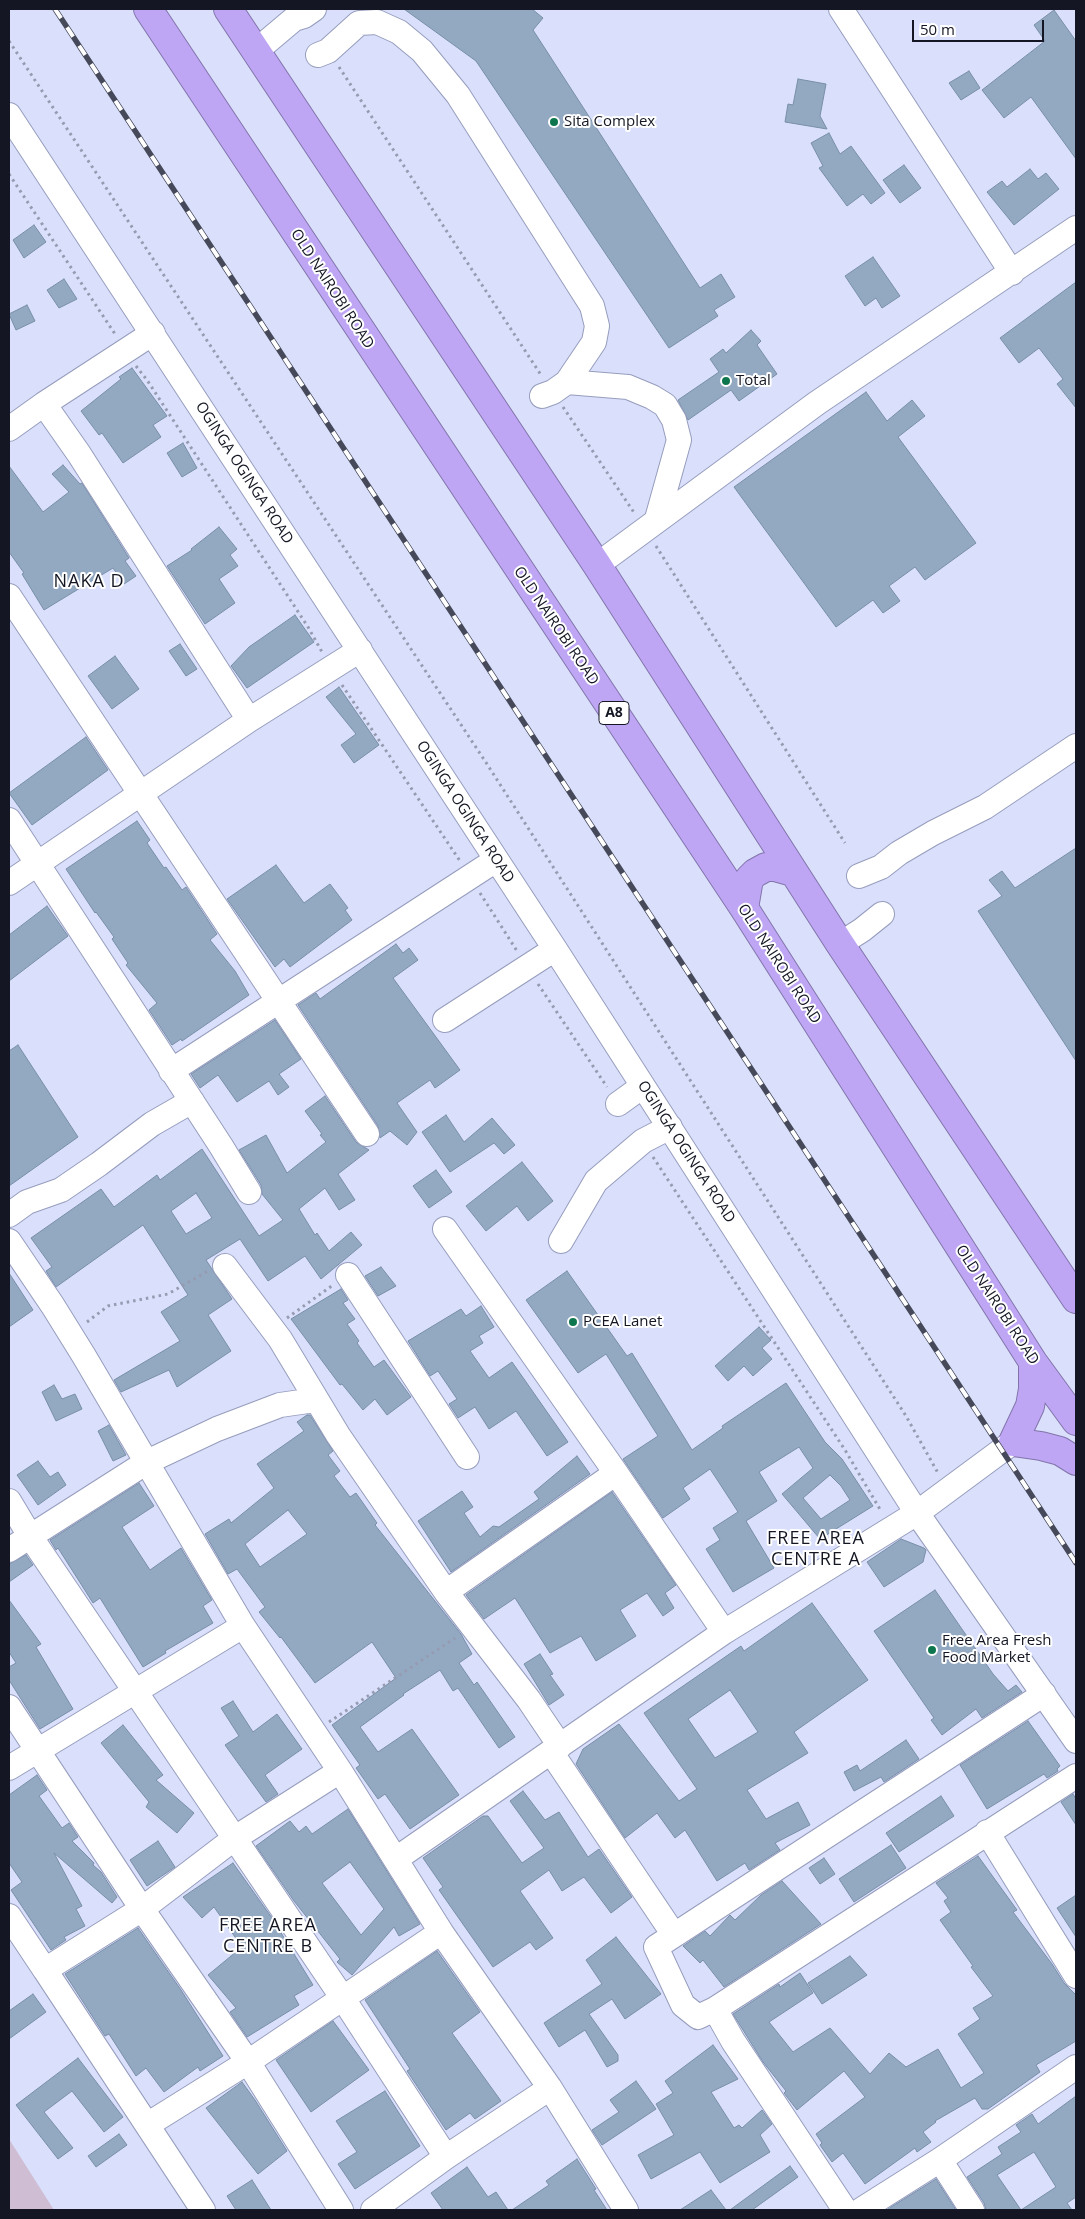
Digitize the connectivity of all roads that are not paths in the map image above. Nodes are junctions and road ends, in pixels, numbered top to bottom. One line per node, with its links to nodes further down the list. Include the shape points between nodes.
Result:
1 (148, 9): 26 (highway, OLD NAIROBI ROAD / A8)
2 (228, 9): 5 (highway)
3 (314, 9): 5 (street, via 294,19)
4 (841, 9): 9 (street)
5 (256, 51): 14 (highway)
6 (323, 53): 13 (street, via 359,24 377,22 399,32 422,51 458,95 592,306 597,326 594,342 554,390 628,387 665,405 674,420 679,440)
7 (9, 115): 10 (street, OGINGA OGINGA ROAD)
8 (1076, 228): 9 (street)
9 (1012, 273): 13 (street, via 817,403)
10 (153, 334): 11 (street); 16 (street, OGINGA OGINGA ROAD)
11 (44, 404): 12 (street); 17 (street)
12 (9, 429)
13 (652, 525): 14 (street)
14 (598, 565): 23 (highway)
15 (9, 596): 19 (street)
16 (360, 650): 17 (street); 22 (street, OGINGA OGINGA ROAD)
17 (249, 720): 19 (street)
18 (1076, 746): 24 (street, via 985,808 933,833 881,867)
19 (139, 794): 21 (street); 30 (street)
20 (9, 820): 21 (street)
21 (38, 864): 25 (street); 32 (street)
22 (486, 867): 29 (street, OGINGA OGINGA ROAD); 30 (street)
23 (793, 872): 26 (highway, via 766,867 755,873 749,879); 28 (highway)
24 (858, 876)
25 (9, 883)
26 (744, 908): 44 (highway, OLD NAIROBI ROAD / A8)
27 (882, 914): 28 (street)
28 (840, 944): 43 (highway)
29 (545, 955): 31 (street); 34 (street, OGINGA OGINGA ROAD, via 629,1096)
30 (278, 1002): 32 (street); 35 (street)
31 (445, 1020)
32 (171, 1071): 33 (street)
33 (192, 1101): 36 (street); 37 (street, via 152,1124 61,1190 27,1202)
34 (660, 1133): 39 (street, via 596,1181); 53 (street, OGINGA OGINGA ROAD)
35 (366, 1134)
36 (249, 1192)
37 (9, 1214)
38 (445, 1228): 51 (street)
39 (561, 1241)
40 (9, 1242): 49 (street, via 53,1306)
41 (225, 1266): 45 (street, via 272,1329)
42 (348, 1275): 48 (street)
43 (1076, 1299)
44 (1033, 1362): 46 (highway, OLD NAIROBI ROAD / A8); 47 (highway, via 1030,1406)
45 (315, 1400): 49 (street, via 280,1406 217,1429); 56 (street)
46 (1076, 1421)
47 (1013, 1442): 50 (highway, via 1060,1451); 53 (street)
48 (467, 1458)
49 (147, 1462): 54 (street); 57 (street)
50 (1076, 1462)
51 (616, 1473): 56 (street); 58 (street)
52 (9, 1501): 54 (street)
53 (917, 1513): 58 (street); 60 (street, OGINGA OGINGA ROAD)
54 (30, 1536): 55 (street); 59 (street)
55 (9, 1550)
56 (446, 1592): 63 (street, via 529,1700)
57 (242, 1626): 59 (street); 66 (street)
58 (724, 1632): 63 (street)
59 (136, 1691): 64 (street); 69 (street)
60 (1044, 1694): 62 (street, OGINGA OGINGA ROAD); 74 (street)
61 (9, 1706): 64 (street)
62 (1076, 1741)
63 (556, 1749): 70 (street); 74 (street)
64 (36, 1750): 65 (street); 71 (street)
65 (9, 1768)
66 (340, 1771): 69 (street); 70 (street)
67 (1076, 1776): 68 (street)
68 (987, 1832): 76 (street); 78 (street)
69 (235, 1838): 71 (street); 77 (street)
70 (396, 1859): 73 (street)
71 (142, 1909): 75 (street); 79 (street)
72 (9, 1916): 75 (street)
73 (441, 1932): 77 (street); 81 (street)
74 (674, 1935): 78 (street, via 656,1947 683,2005 698,2017)
75 (45, 1970): 82 (street)
76 (1076, 1976)
77 (342, 1997): 79 (street); 83 (street)
78 (715, 2009): 89 (street)
79 (248, 2062): 82 (street); 87 (street)
80 (1076, 2067): 84 (street)
81 (550, 2088): 83 (street); 88 (street)
82 (147, 2125): 86 (street)
83 (446, 2157): 85 (street)
84 (940, 2160): 90 (street); 91 (street)
85 (386, 2207)
86 (203, 2210)
87 (341, 2210)
88 (626, 2210)
89 (845, 2210)
90 (861, 2210)
91 (972, 2210)

